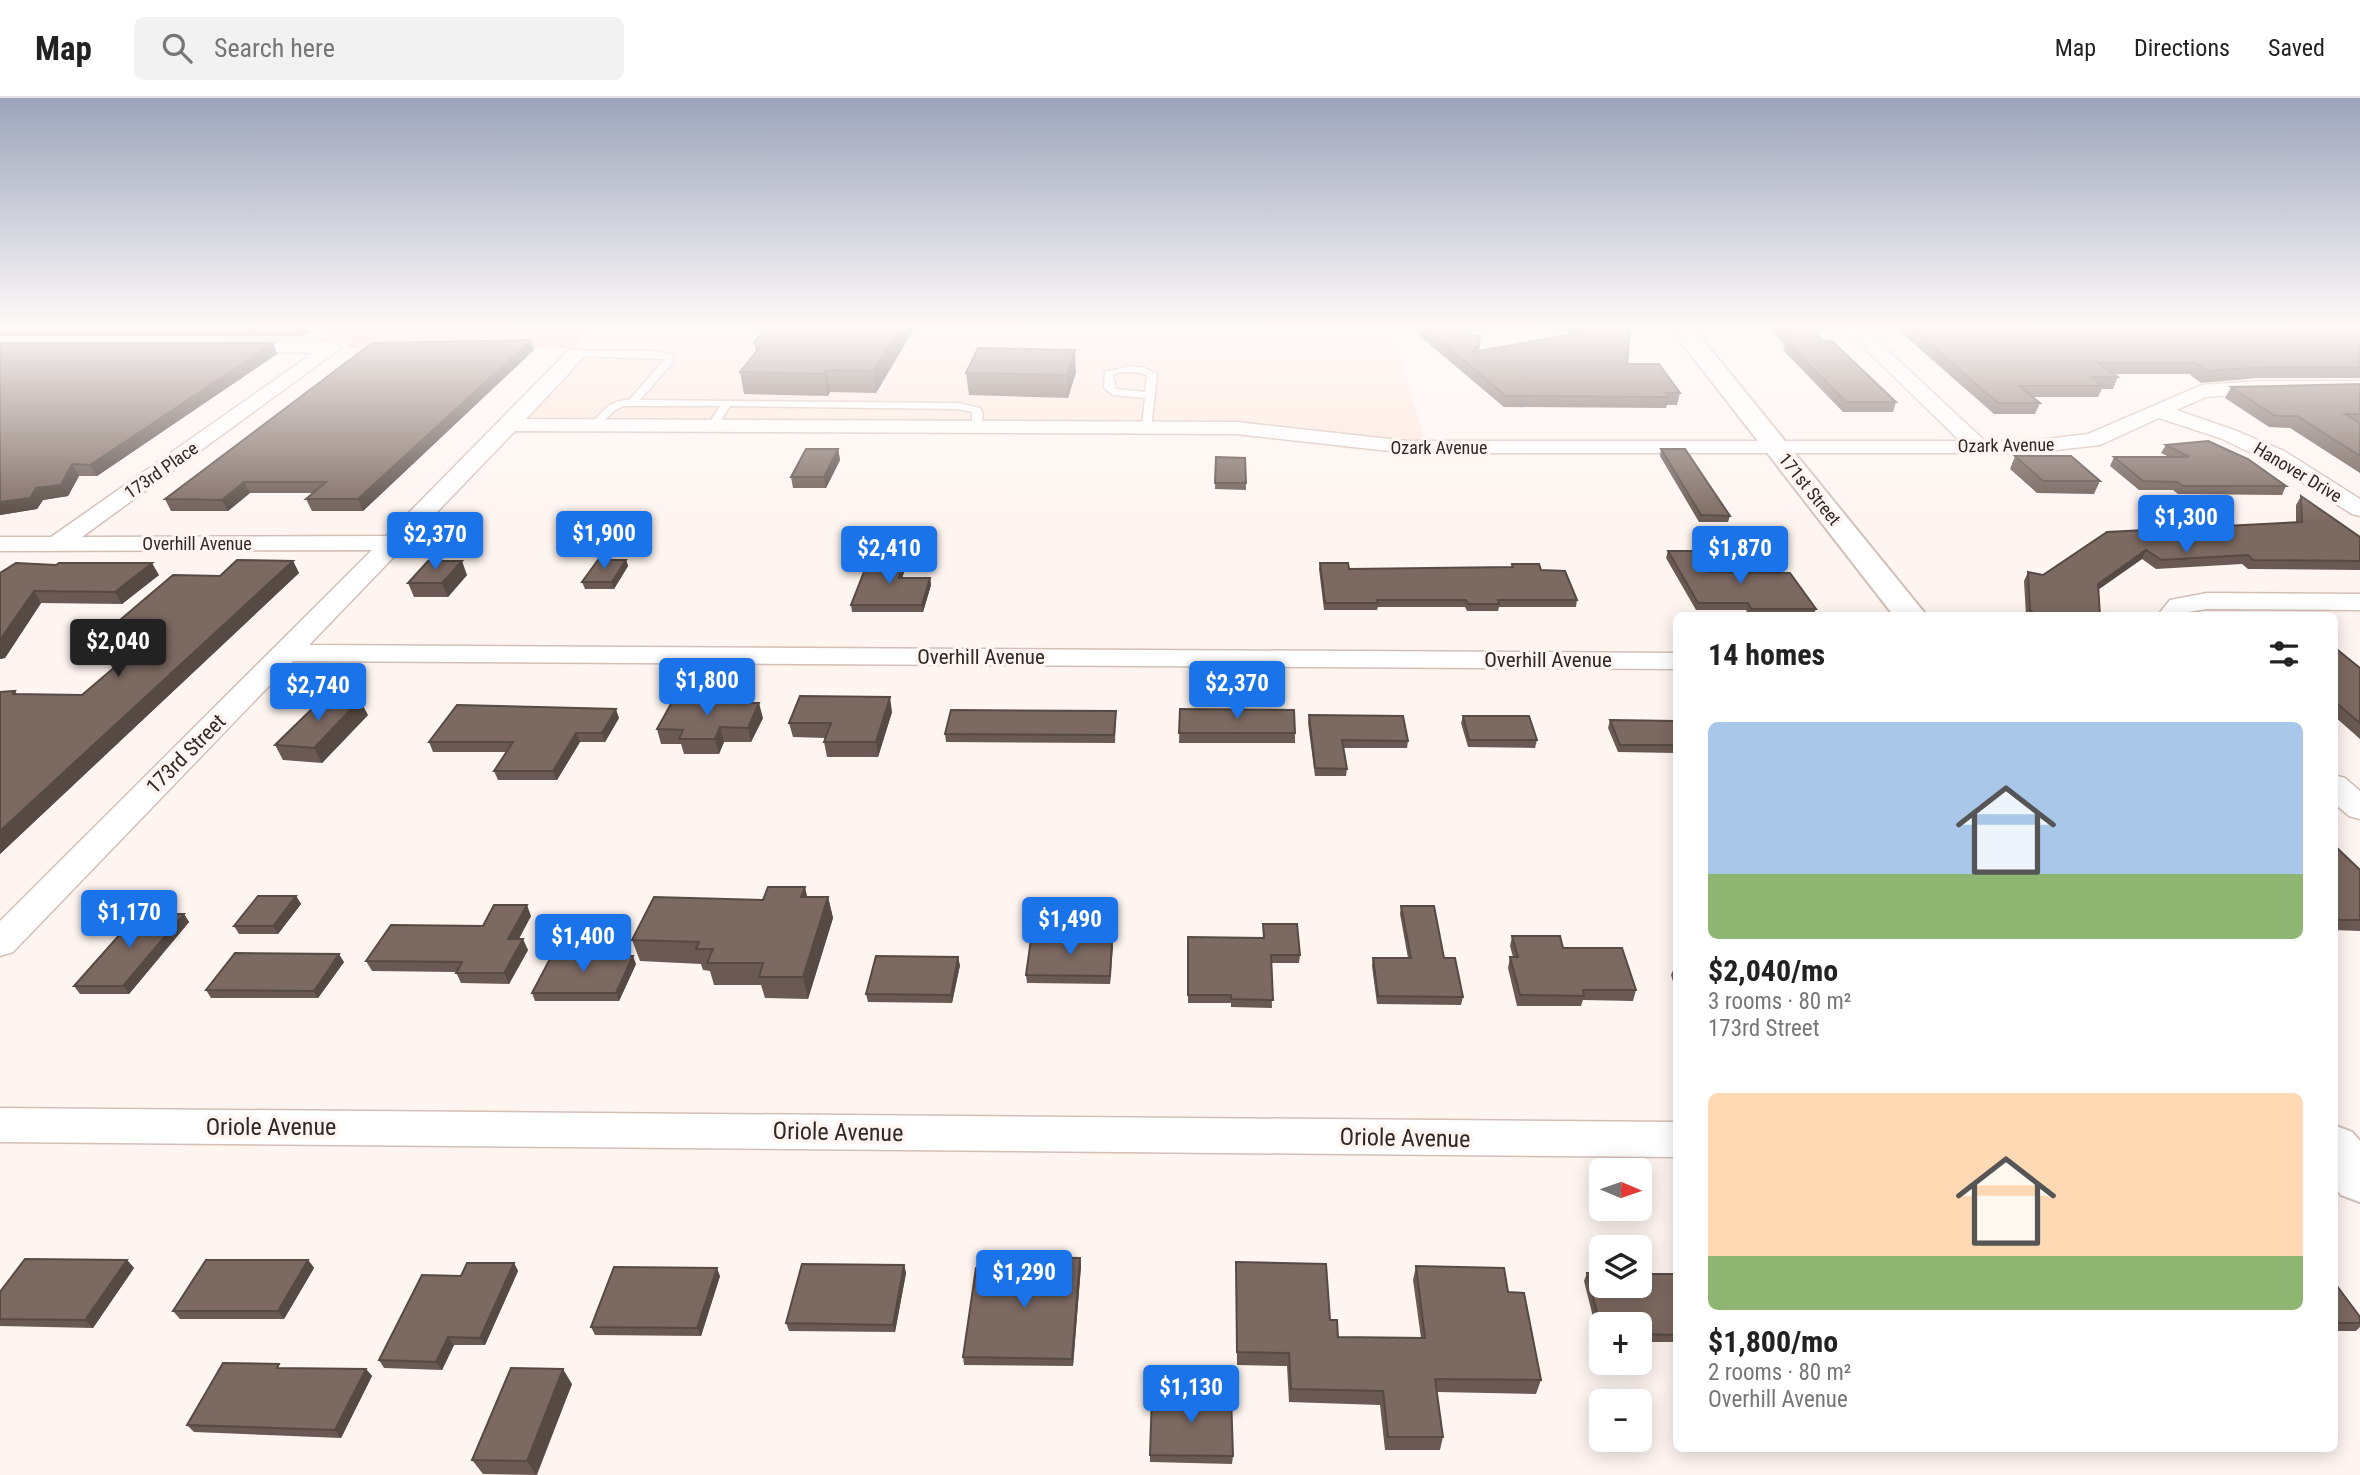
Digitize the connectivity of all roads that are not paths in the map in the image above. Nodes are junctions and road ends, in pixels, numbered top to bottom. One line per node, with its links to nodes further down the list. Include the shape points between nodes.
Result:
1 (268, 393): 20 (street, 173rd Place)
2 (539, 393): 12 (street, 173rd Street)
3 (641, 393): 9 (lane)
4 (1129, 393): 8 (lane)
5 (1733, 393): 18 (street, 171st Street)
6 (1922, 393): 17 (street)
7 (2197, 393): 11 (street, Ozark Avenue)
8 (1150, 395): 16 (lane)
9 (633, 402): 10 (lane); 13 (lane, via 614,406)
10 (727, 403): 14 (lane); 15 (lane, via 958,406 976,410)
11 (2156, 410): 17 (street, Ozark Avenue, via 2092,440 2054,446); 19 (street, Hanover Drive, via 2276,456)
12 (509, 425): 13 (street, Ozark Avenue); 21 (street, 173rd Street)
13 (594, 426): 14 (street, Ozark Avenue)
14 (712, 426): 15 (street, Ozark Avenue)
15 (976, 427): 16 (street, Ozark Avenue)
16 (1147, 427): 18 (street, Ozark Avenue, via 1270,430 1386,447)
17 (1978, 446): 18 (street, Ozark Avenue)
18 (1776, 447): 24 (street, 171st Street)
19 (2360, 509)
20 (59, 542): 21 (street, Overhill Avenue); 22 (street, Overhill Avenue)
21 (394, 543): 26 (street, 173rd Street)
22 (0, 544)
23 (2360, 602): 25 (street, via 2207,601)
24 (1908, 612)
25 (2174, 612)
26 (285, 653): 27 (street, Overhill Avenue); 30 (street, 173rd Street)
27 (1673, 661)
28 (2338, 789): 29 (street)
29 (2360, 808)
30 (0, 943)
31 (0, 1125): 32 (street, Oriole Avenue)
32 (1673, 1140)
33 (2338, 1152): 34 (street)
34 (2360, 1179)

